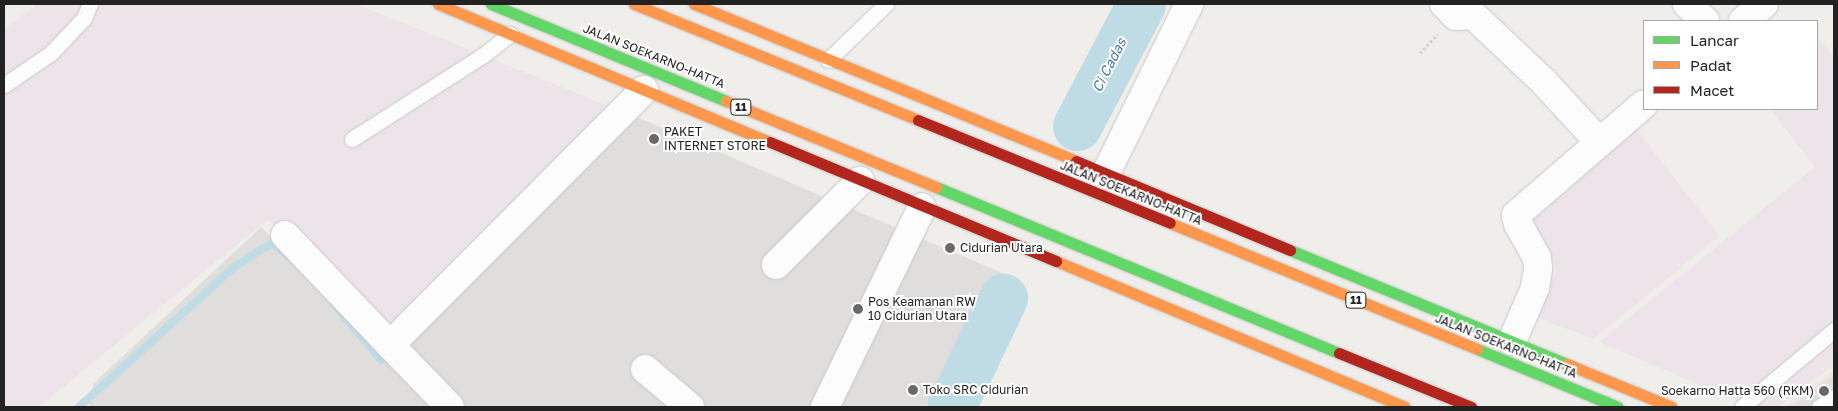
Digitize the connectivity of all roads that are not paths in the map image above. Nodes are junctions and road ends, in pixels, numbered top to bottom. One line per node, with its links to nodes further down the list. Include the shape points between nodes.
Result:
1 (90, 4): 15 (lane, via 84,18 51,53)
2 (438, 4): 13 (main road)
3 (492, 4): 36 (main road, JALAN SOEKARNO-HATTA / 11)
4 (634, 4): 20 (main road, JALAN SOEKARNO-HATTA / 11, via 1023,163)
5 (694, 4): 14 (main road, JALAN SOEKARNO-HATTA)
6 (886, 4): 14 (lane)
7 (1189, 4): 20 (street)
8 (1444, 4): 19 (street, via 1456,16 1472,15 1543,81)
9 (1688, 4): 11 (street)
10 (1764, 4): 12 (street)
11 (1704, 20)
12 (1744, 20)
13 (510, 34): 16 (main road); 18 (lane, via 482,56)
14 (828, 60): 20 (main road, JALAN SOEKARNO-HATTA, via 1030,144)
15 (4, 85)
16 (644, 90): 21 (main road); 27 (street)
17 (1643, 105): 19 (street)
18 (352, 139)
19 (1600, 142): 26 (street, via 1516,215 1537,258 1538,268 1535,288)
20 (1098, 179): 26 (main road, JALAN SOEKARNO-HATTA); 37 (main road, JALAN SOEKARNO-HATTA / 11)
21 (860, 181): 22 (main road); 24 (street)
22 (922, 206): 29 (main road); 34 (street)
23 (286, 235): 27 (street)
24 (776, 264)
25 (1834, 330): 39 (lane)
26 (1512, 341): 38 (main road, JALAN SOEKARNO-HATTA)
27 (390, 345): 32 (street)
28 (645, 369): 33 (street)
29 (1353, 386): 31 (main road); 35 (main road)
30 (1834, 397): 40 (lane)
31 (1350, 400)
32 (450, 407)
33 (690, 407)
34 (825, 407)
35 (1405, 407)
36 (1471, 407)
37 (1618, 407)
38 (1672, 407)
39 (1742, 407)
40 (1819, 407)

